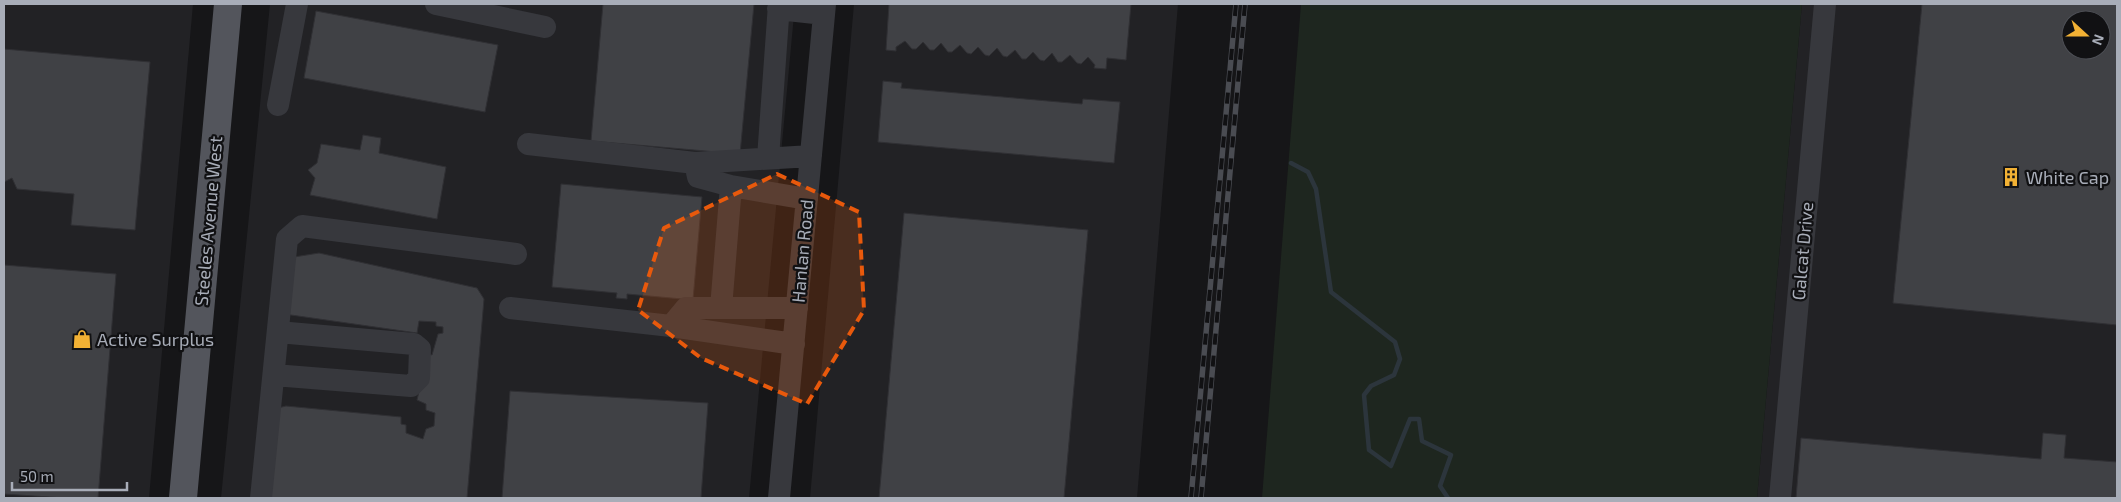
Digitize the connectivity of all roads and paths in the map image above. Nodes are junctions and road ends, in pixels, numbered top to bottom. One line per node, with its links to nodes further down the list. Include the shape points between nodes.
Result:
1 (228, 4): 23 (main road, Steeles Avenue West)
2 (298, 4): 8 (street)
3 (436, 4): 7 (street)
4 (1825, 4): 26 (street, Galcat Drive)
5 (778, 6): 6 (street); 11 (street)
6 (825, 9): 10 (street, Hanlan Road)
7 (545, 27)
8 (278, 105)
9 (528, 144): 12 (street)
10 (811, 156): 11 (street); 14 (street, Hanlan Road)
11 (768, 158): 12 (street)
12 (694, 163): 13 (street, via 698,177)
13 (731, 186): 14 (street); 17 (street)
14 (807, 199): 18 (street, Hanlan Road)
15 (516, 254): 20 (street, via 302,226 287,239)
16 (510, 308): 19 (street)
17 (721, 308): 18 (street); 19 (street, via 686,308)
18 (797, 308): 21 (street, Hanlan Road)
19 (671, 326): 21 (street)
20 (278, 332): 22 (street); 22 (street, via 414,344 420,349 419,378 411,386)
21 (794, 344): 25 (street, Hanlan Road)
22 (274, 375): 24 (street)
23 (184, 498)
24 (261, 498)
25 (779, 498)
26 (1780, 498)

